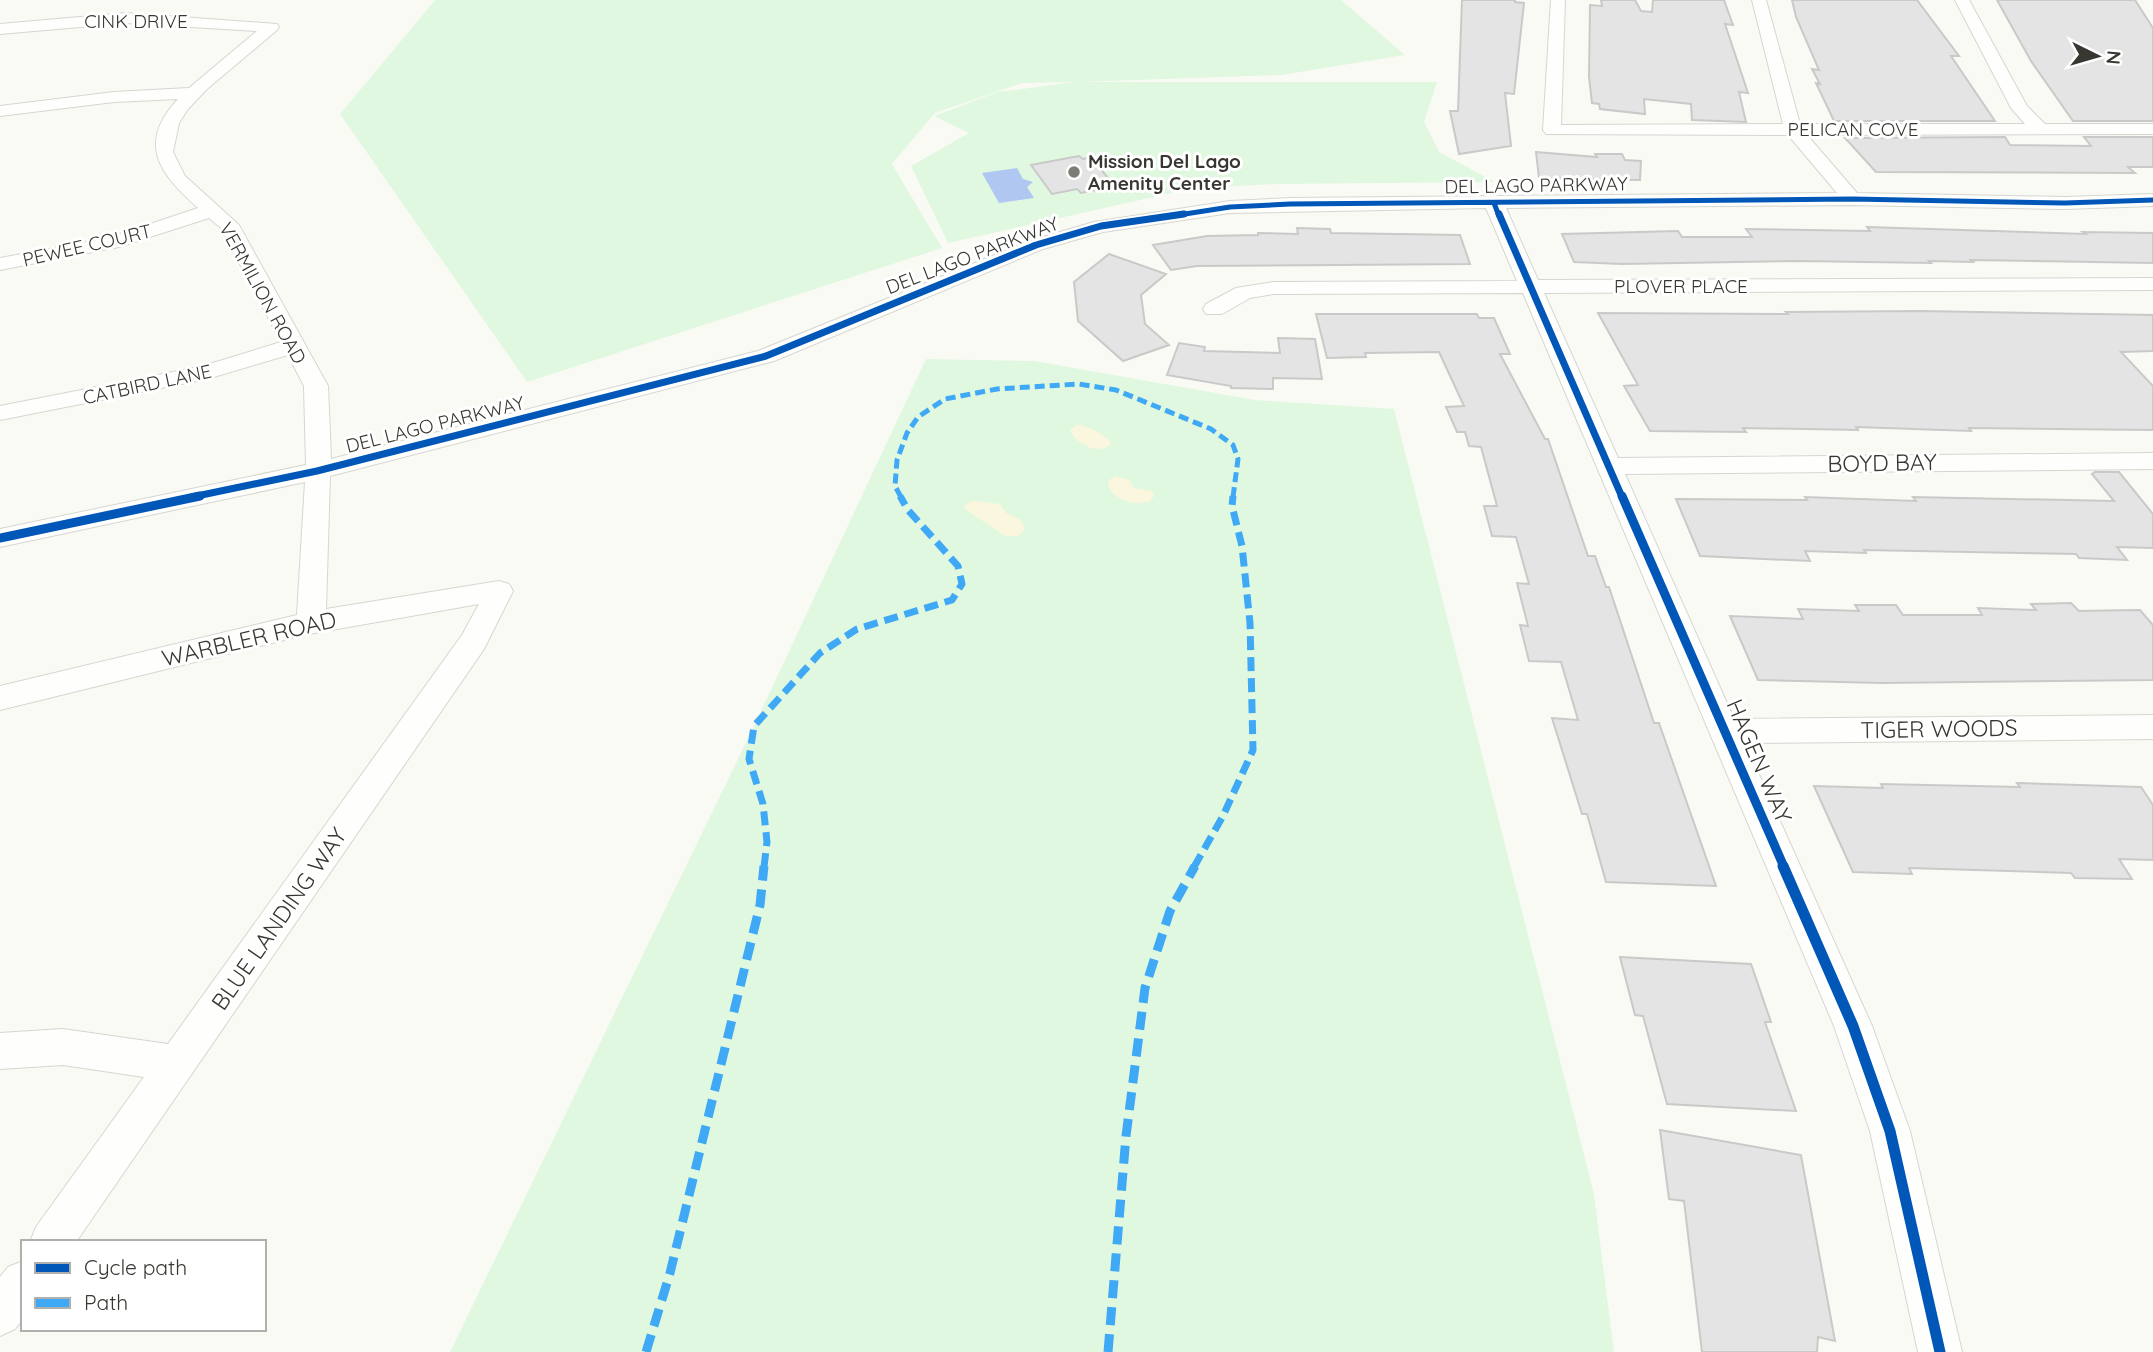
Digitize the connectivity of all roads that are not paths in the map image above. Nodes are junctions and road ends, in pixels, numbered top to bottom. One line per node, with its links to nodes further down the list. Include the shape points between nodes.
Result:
1 (1558, 0): 10 (street, PELICAN COVE, via 1552,130)
2 (1759, 0): 10 (street)
3 (1962, 0): 8 (street, via 2020,108)
4 (271, 27): 5 (street, CINK DRIVE, via 126,18); 6 (street, VERMILION ROAD)
5 (0, 29)
6 (192, 93): 7 (street); 14 (street, VERMILION ROAD, via 170,123 164,152 178,180)
7 (0, 111)
8 (2039, 128): 9 (street, PELICAN COVE); 10 (street, PELICAN COVE)
9 (2153, 129)
10 (1793, 130): 11 (street)
11 (1852, 199): 12 (street, DEL LAGO PARKWAY); 13 (street, DEL LAGO PARKWAY)
12 (2153, 200)
13 (1494, 203): 17 (street, HAGEN WAY); 23 (street, DEL LAGO PARKWAY, via 1230,207 1101,226 1036,245 765,356)
14 (212, 210): 15 (street, PEWEE COURT, via 112,243); 19 (street, VERMILION ROAD, via 229,225)
15 (0, 264)
16 (2153, 284): 17 (street, PLOVER PLACE)
17 (1532, 287): 18 (street, PLOVER PLACE, via 1273,288 1244,293); 22 (street, HAGEN WAY)
18 (1214, 309)
19 (292, 346): 20 (street, CATBIRD LANE, via 207,372); 23 (street, VERMILION ROAD, via 316,387)
20 (0, 412)
21 (2153, 461): 22 (street, BOYD BAY)
22 (1611, 466): 29 (street, HAGEN WAY)
23 (317, 471): 24 (street, DEL LAGO PARKWAY); 26 (street, VERMILION ROAD)
24 (0, 538)
25 (499, 591): 26 (street, WARBLER ROAD, via 423,600); 31 (street, BLUE LANDING WAY, via 474,641)
26 (311, 624): 27 (street, WARBLER ROAD)
27 (0, 698)
28 (2153, 727): 29 (street, TIGER WOODS)
29 (1725, 731): 35 (street, HAGEN WAY, via 1853,1026 1890,1130)
30 (0, 1051): 31 (street, via 63,1047)
31 (177, 1064): 32 (street, BLUE LANDING WAY)
32 (52, 1240)
33 (21, 1285): 34 (street)
34 (0, 1314)
35 (1940, 1352)

